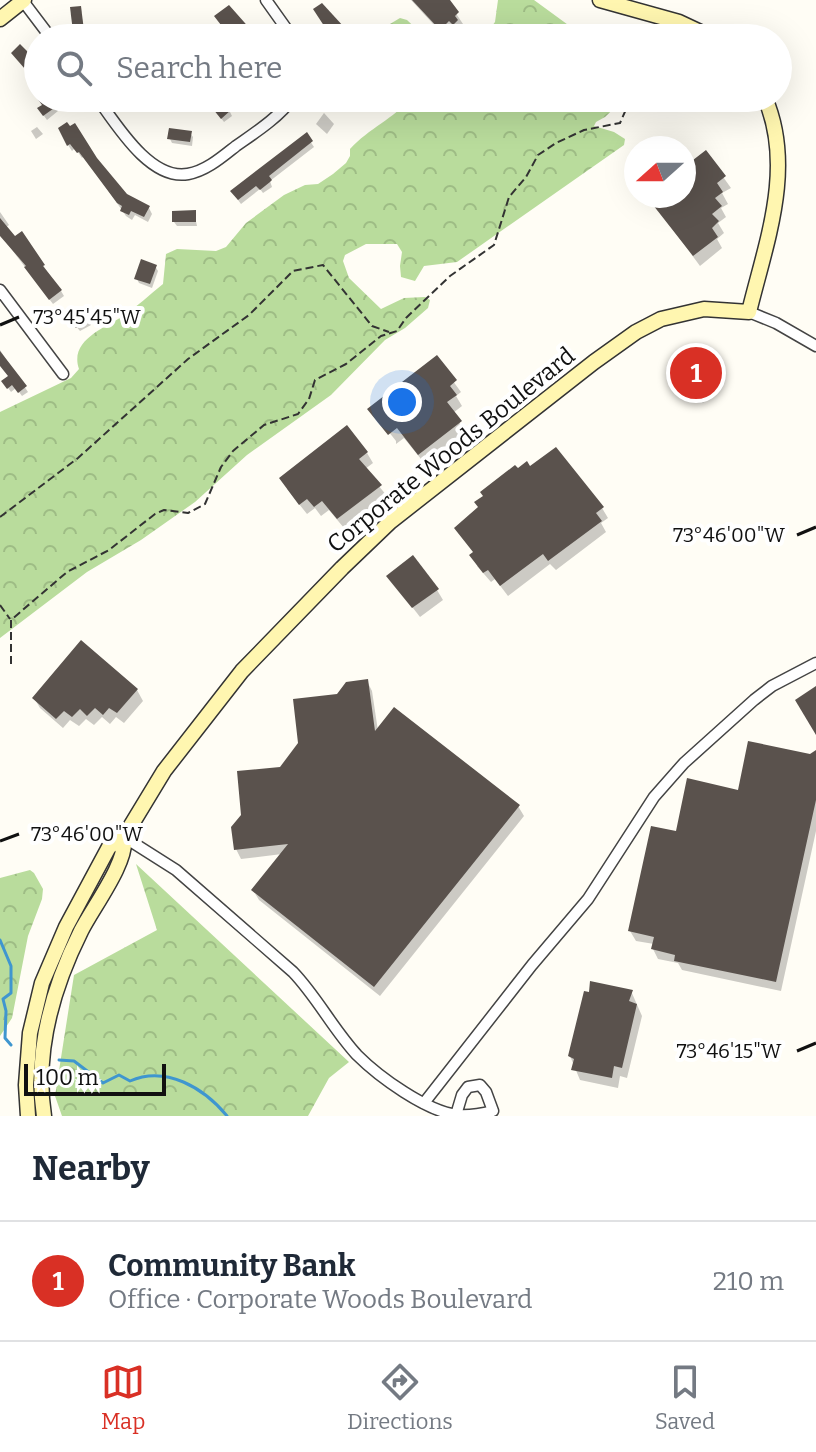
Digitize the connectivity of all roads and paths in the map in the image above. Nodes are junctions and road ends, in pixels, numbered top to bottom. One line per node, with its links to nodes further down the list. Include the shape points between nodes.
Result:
1 (24, 0): 4 (street); 5 (street)
2 (266, 0): 6 (street)
3 (600, 0): 7 (street)
4 (0, 19)
5 (41, 24)
6 (283, 24)
7 (683, 24)
8 (108, 112): 9 (street, via 149,162 183,175 206,167)
9 (280, 112)
10 (625, 112): 14 (path, via 620,123 584,130 538,155 509,197 494,245 450,276)
11 (769, 112): 13 (street, via 778,142 779,175)
12 (0, 290): 16 (street)
13 (749, 312): 15 (street, Corporate Woods Boulevard); 22 (street, Corporate Woods Boulevard, via 704,309 661,319 636,332 390,522 242,671 164,771)
14 (390, 333): 17 (path, via 372,326 323,265 293,271 249,315 188,359 78,458); 19 (path, via 315,380 298,414 248,436 221,467 205,504 190,513 155,514 109,550 67,572)
15 (816, 346)
16 (63, 374)
17 (0, 517)
18 (0, 605): 19 (path)
19 (11, 620): 21 (path)
20 (816, 663): 23 (street, via 772,686 684,763 654,797 588,899)
21 (11, 664)
22 (124, 837): 23 (street, via 176,870 293,972 356,1053); 25 (street, Corporate Woods Boulevard, via 109,847 42,983 27,1058); 26 (street, Corporate Woods Boulevard, via 124,854 80,934 50,1010 42,1059)
23 (424, 1103): 24 (street)
24 (456, 1115): 24 (street, via 468,1087 480,1085 493,1111)
25 (28, 1116)
26 (44, 1116)

